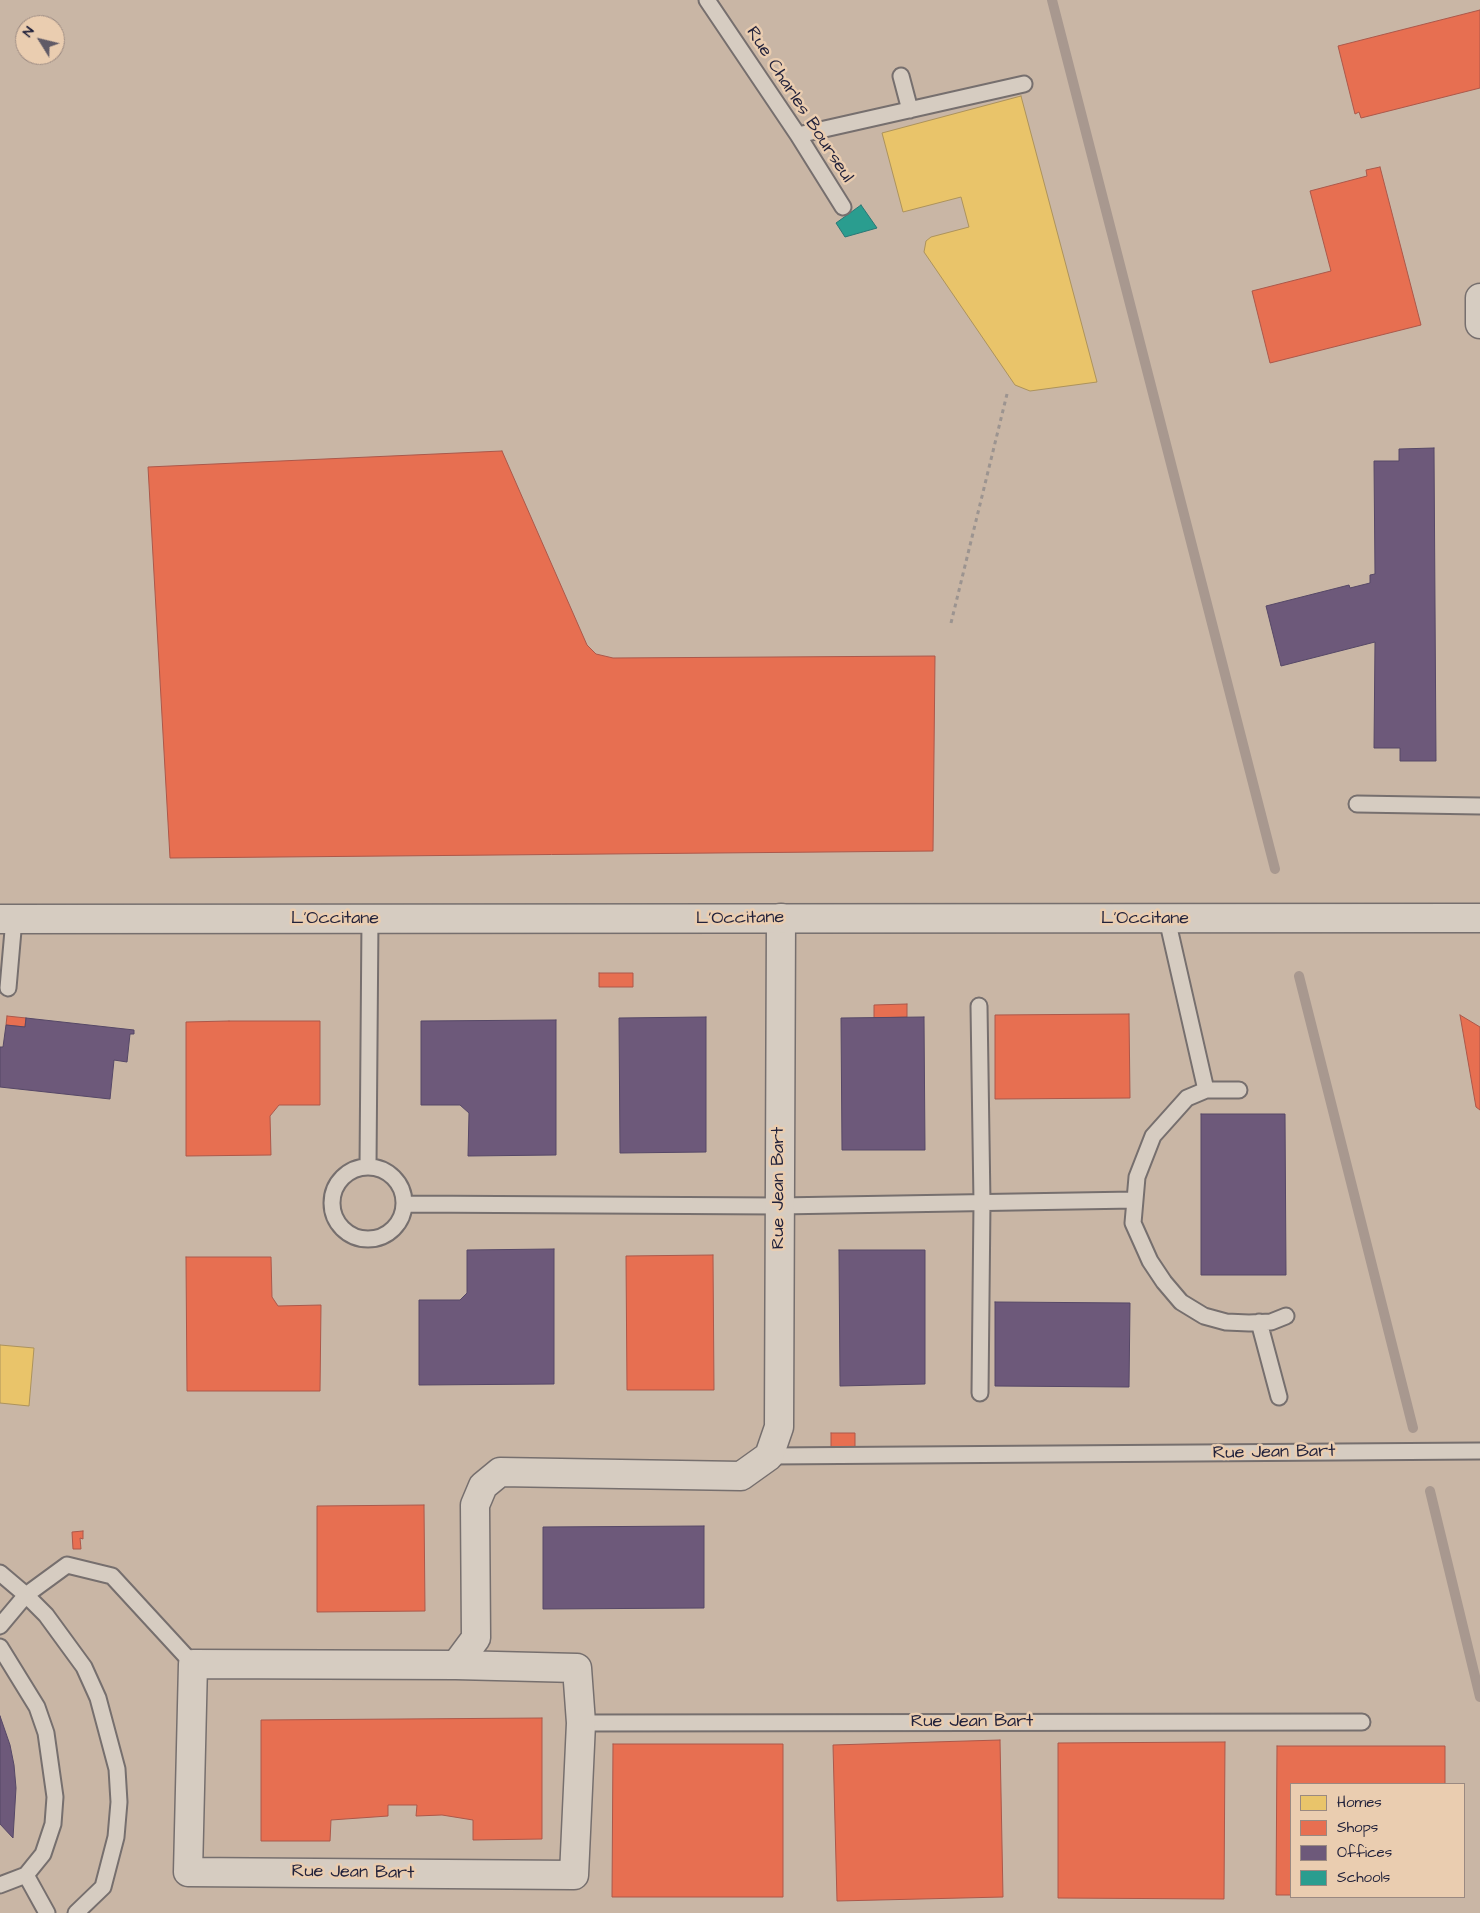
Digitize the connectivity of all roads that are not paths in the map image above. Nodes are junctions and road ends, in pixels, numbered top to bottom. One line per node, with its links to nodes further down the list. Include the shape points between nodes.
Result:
1 (707, 0): 5 (lane, Rue Charles Bourseul)
2 (901, 76): 4 (lane)
3 (1024, 84): 4 (lane)
4 (910, 110): 5 (lane)
5 (798, 135): 6 (lane, Rue Charles Bourseul)
6 (843, 207)
7 (1480, 298): 8 (street)
8 (1480, 324)
9 (1356, 804): 10 (lane)
10 (1480, 806)
11 (781, 918): 14 (street, L'Occitane); 15 (street, L'Occitane); 24 (street, Rue Jean Bart)
12 (1480, 918): 15 (street, L'Occitane)
13 (7, 919): 14 (street, L'Occitane); 16 (lane)
14 (370, 919): 20 (lane)
15 (1167, 919): 18 (lane)
16 (8, 988)
17 (979, 1006): 22 (lane)
18 (1206, 1090): 19 (lane); 21 (lane, via 1187,1098 1153,1136 1137,1177)
19 (1239, 1090)
20 (368, 1166): 23 (lane, via 380,1168 394,1178 404,1193); 23 (lane, via 346,1174 335,1188 331,1205 340,1228 362,1239 386,1235 402,1216)
21 (1134, 1200): 22 (lane); 26 (lane, via 1133,1223 1140,1240 1164,1282 1181,1302 1204,1316 1226,1322)
22 (982, 1203): 24 (lane); 27 (lane)
23 (405, 1204): 24 (lane)
24 (779, 1206): 30 (street, Rue Jean Bart, via 779,1427)
25 (1286, 1316): 26 (lane, via 1271,1322)
26 (1259, 1322): 28 (lane)
27 (980, 1393)
28 (1280, 1397)
29 (1480, 1452): 30 (lane, Rue Jean Bart)
30 (769, 1456): 36 (street, via 741,1476 500,1472 483,1486 475,1506 476,1638)
31 (0, 1573): 32 (lane)
32 (26, 1595): 33 (lane); 35 (lane, via 67,1565 112,1576); 42 (lane, via 46,1615 84,1667 98,1698 117,1769 116,1836 103,1887)
33 (0, 1626)
34 (0, 1647): 39 (lane, via 37,1707 46,1733 55,1797 53,1824 43,1854)
35 (193, 1664): 36 (street, Rue Jean Bart); 38 (street, Rue Jean Bart, via 188,1872 574,1875)
36 (456, 1665): 38 (street, Rue Jean Bart, via 577,1668)
37 (1362, 1722): 38 (lane, Rue Jean Bart)
38 (581, 1723)
39 (26, 1875): 40 (lane); 41 (lane)
40 (0, 1885)
41 (47, 1913)
42 (76, 1913)

